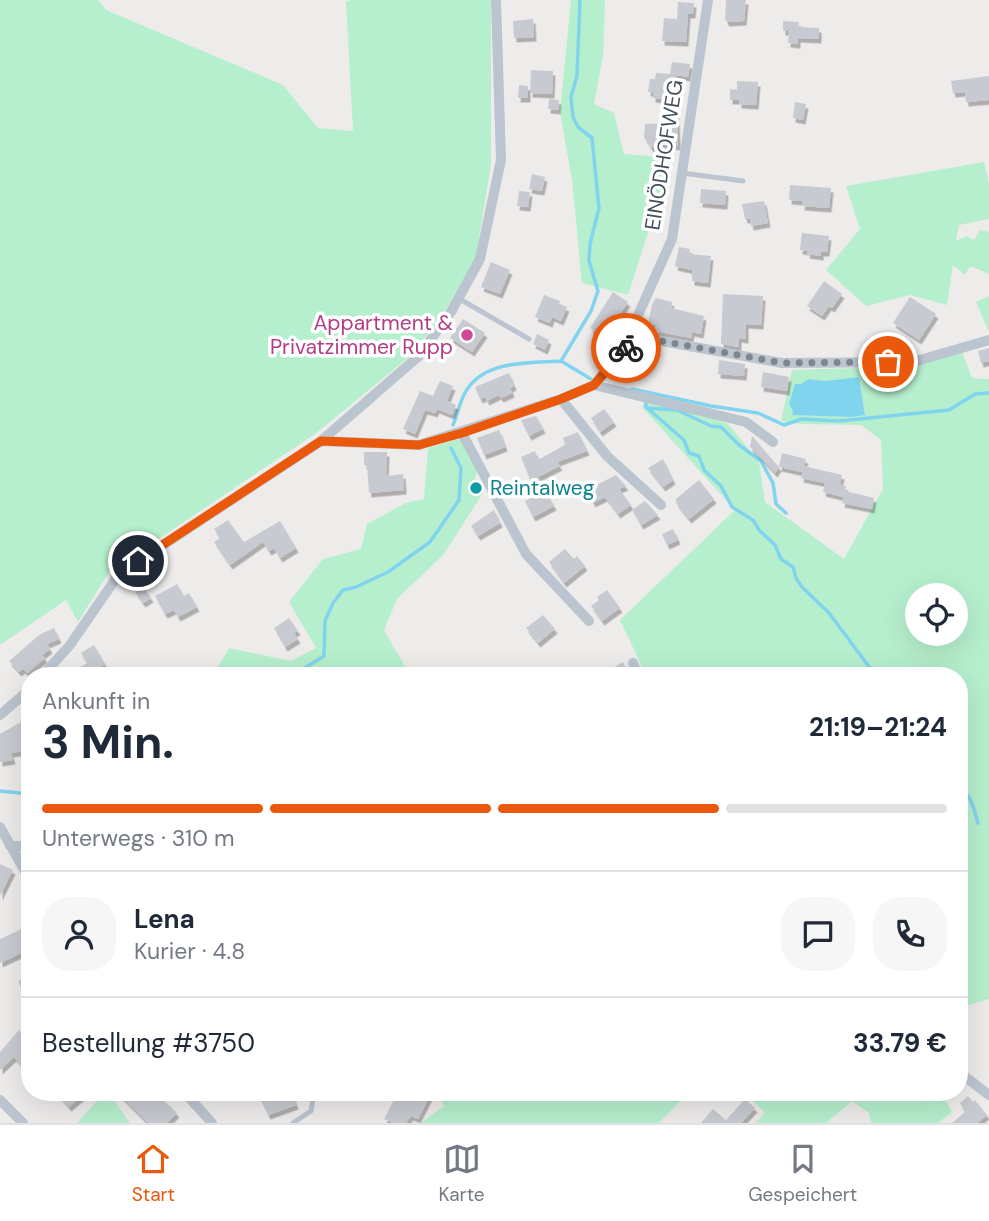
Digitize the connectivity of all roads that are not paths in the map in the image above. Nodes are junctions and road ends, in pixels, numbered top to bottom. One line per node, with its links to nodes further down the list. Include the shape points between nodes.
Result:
1 (496, 0): 5 (street, via 501,160 480,259)
2 (708, 0): 3 (street, EINÖDHOFWEG)
3 (682, 173): 4 (lane); 8 (street, EINÖDHOFWEG, via 672,239)
4 (743, 181)
5 (458, 299): 6 (lane); 12 (street, via 419,356)
6 (529, 339)
7 (989, 340): 8 (street, via 913,362 782,363 656,340)
8 (623, 349): 9 (street, EINÖDHOFWEG)
9 (594, 385): 10 (street, EINÖDHOFWEG); 13 (street, via 746,422)
10 (561, 399): 11 (street, EINÖDHOFWEG); 14 (street, via 607,456)
11 (462, 433): 12 (street, EINÖDHOFWEG, via 419,445); 15 (street, via 526,554)
12 (321, 441): 17 (street, via 119,574)
13 (773, 442)
14 (661, 505)
15 (589, 621)
16 (633, 663): 18 (street)
17 (50, 667)
18 (635, 667)
19 (21, 697): 20 (street)
20 (0, 715)
21 (0, 827): 22 (street)
22 (10, 846): 23 (street); 24 (street)
23 (21, 846)
24 (21, 865)
25 (968, 1079): 26 (street)
26 (989, 1095)
27 (0, 1100): 30 (street)
28 (192, 1101): 31 (street)
29 (313, 1101): 32 (lane, via 311,1111)
30 (23, 1123)
31 (212, 1123)
32 (293, 1123)

